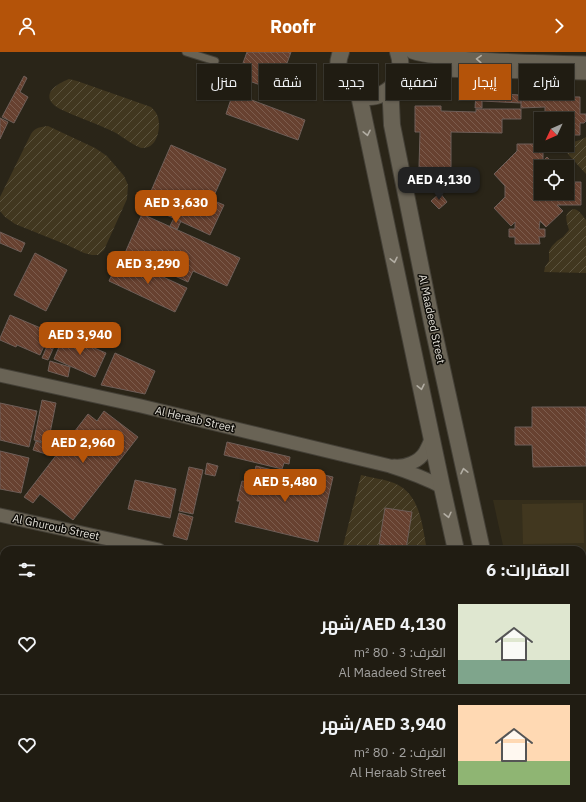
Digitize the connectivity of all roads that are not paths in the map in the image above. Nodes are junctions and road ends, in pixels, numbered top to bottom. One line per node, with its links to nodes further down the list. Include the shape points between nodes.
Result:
1 (186, 52): 5 (lane)
2 (341, 52): 7 (street)
3 (398, 52): 8 (street, Al Maadeed Street)
4 (412, 52): 6 (street, one-way to 4, via 453,58)
5 (215, 62)
6 (586, 63)
7 (338, 64)
8 (401, 64)
9 (451, 70): 10 (street)
10 (586, 73)
11 (360, 100): 14 (street, one-way to 14)
12 (392, 100): 20 (street, Al Maadeed Street, one-way to 12, via 392,126)
13 (0, 376): 15 (street, Al Heraab Street, via 141,406)
14 (432, 437): 15 (street, Al Heraab Street, via 420,458 403,466); 16 (street)
15 (390, 466): 16 (street, Al Heraab Street, via 417,474)
16 (442, 488): 19 (street, one-way to 19)
17 (0, 515): 18 (street, Al Ghuroub Street)
18 (141, 546)
19 (455, 546)
20 (481, 546)

